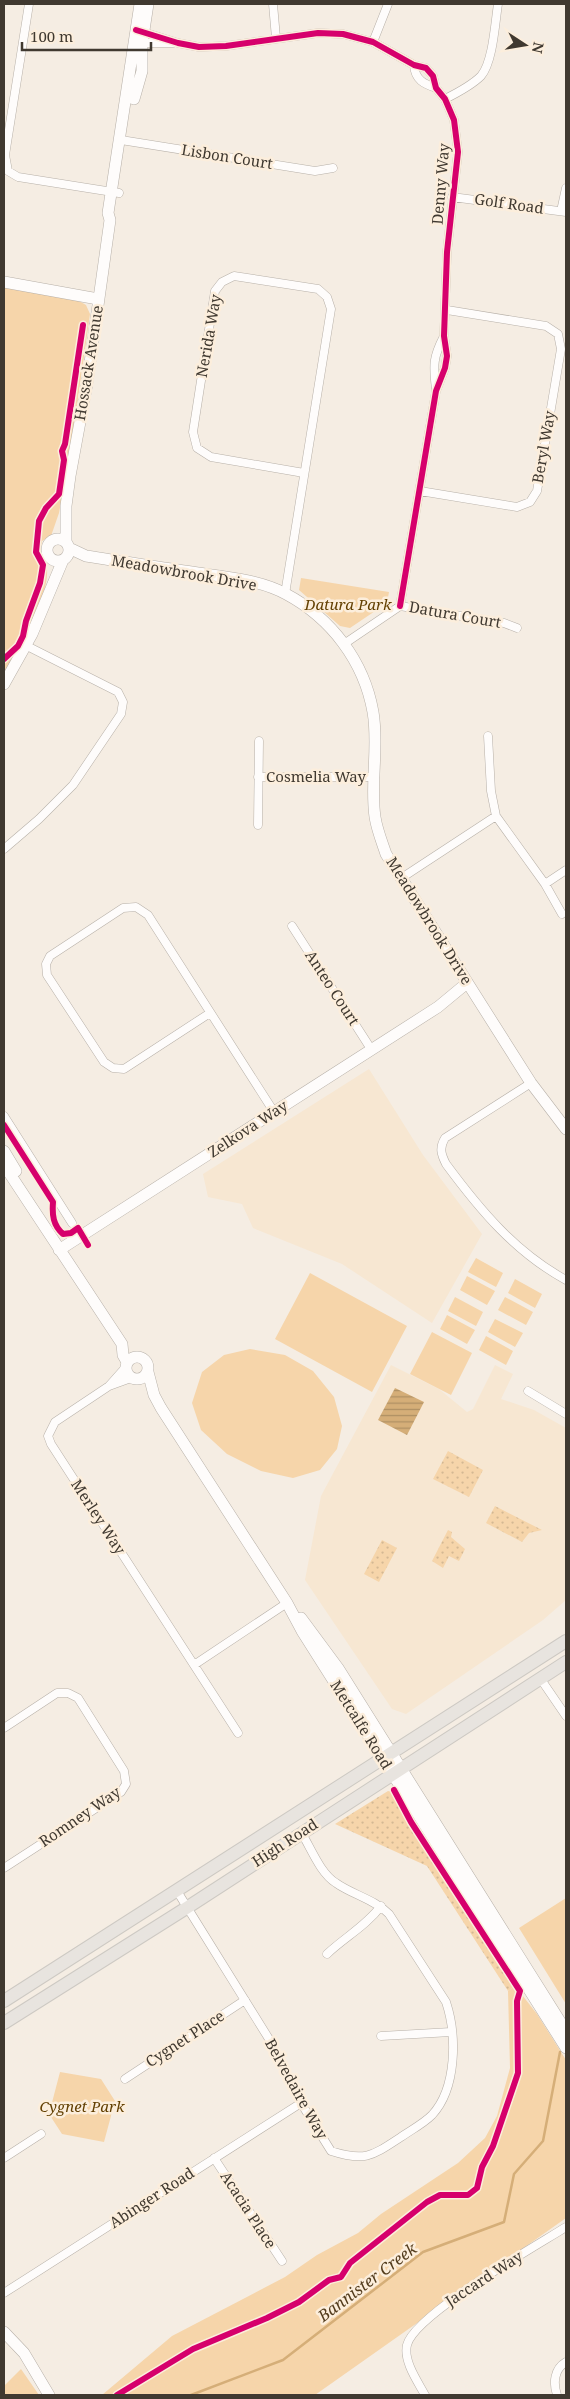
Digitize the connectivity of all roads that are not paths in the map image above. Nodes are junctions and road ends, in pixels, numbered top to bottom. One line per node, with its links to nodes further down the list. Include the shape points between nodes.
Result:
1 (29, 4): 18 (street, via 5,155 8,171 18,178)
2 (140, 4): 7 (main road, Hossack Avenue)
3 (148, 4): 7 (main road, Hossack Avenue)
4 (273, 4): 8 (street)
5 (388, 4): 9 (street)
6 (498, 4): 14 (street, via 489,60 482,75)
7 (140, 30): 10 (main road, Hossack Avenue); 11 (street, Denny Way)
8 (276, 38): 9 (street, Denny Way, via 343,34); 11 (street, Denny Way, via 226,46 199,47)
9 (373, 42): 12 (street, Denny Way)
10 (138, 43): 11 (street, Denny Way); 15 (main road, Hossack Avenue)
11 (178, 43)
12 (414, 65): 13 (street, Denny Way, via 426,68 433,76); 13 (street, Denny Way, via 414,74 422,83)
13 (436, 88): 14 (street, Denny Way)
14 (445, 99): 19 (street, Denny Way, via 457,134)
15 (124, 141): 16 (street, Lisbon Court, via 315,171); 18 (main road, Hossack Avenue)
16 (333, 168)
17 (566, 188): 20 (street)
18 (116, 193): 22 (main road, Hossack Avenue, via 108,214 110,220)
19 (452, 197): 20 (street, Golf Road); 23 (street, Denny Way, via 447,252)
20 (564, 212)
21 (4, 282): 22 (main road)
22 (98, 299): 28 (main road, Hossack Avenue)
23 (447, 310): 24 (street, Denny Way); 27 (street, Beryl Way, via 546,326 558,334 560,349 537,491 530,502 517,506)
24 (444, 336): 25 (street, Denny Way, via 445,368); 25 (street, Denny Way, via 434,360)
25 (436, 391): 27 (street, Denny Way)
26 (304, 473): 26 (street, Nerida Way, via 331,309 327,297 318,289 234,276 222,282 215,292 194,432 198,448 211,457); 29 (street, Nerida Way)
27 (420, 491): 30 (street, Denny Way)
28 (62, 551): 29 (main road, Meadowbrook Drive, via 235,579); 33 (main road, Hossack Avenue)
29 (285, 594): 32 (main road, Meadowbrook Drive, via 326,623)
30 (400, 606): 31 (street, Datura Court, via 504,623); 32 (street, Datura Court)
31 (517, 628)
32 (344, 644): 38 (main road, Meadowbrook Drive, via 366,685 373,712)
33 (27, 646): 34 (main road, Hossack Avenue); 41 (street, via 118,692 123,705 121,714 72,785)
34 (4, 684)
35 (488, 736): 39 (street)
36 (259, 741): 37 (street, Cosmelia Way)
37 (258, 777): 38 (street, Cosmelia Way); 40 (street, Cosmelia Way)
38 (374, 777): 43 (main road, Meadowbrook Drive, via 379,835)
39 (496, 816): 43 (street); 44 (street)
40 (258, 825)
41 (4, 849)
42 (566, 870): 44 (street)
43 (400, 879): 47 (main road, Meadowbrook Drive)
44 (545, 884): 45 (street)
45 (562, 914)
46 (292, 926): 49 (street, Anteo Court)
47 (470, 986): 49 (main road, Zelkova Way, via 454,1001 438,1007); 50 (main road, Meadowbrook Drive)
48 (210, 1013): 48 (street, via 148,915 136,907 123,908 50,956 46,964 47,975 104,1062 113,1068 124,1068); 51 (street)
49 (371, 1049): 51 (main road, Zelkova Way)
50 (531, 1083): 53 (main road, Meadowbrook Drive); 58 (street, via 445,1138 440,1146 441,1155 490,1221 524,1251)
51 (274, 1112): 57 (main road, Zelkova Way)
52 (4, 1116): 56 (street)
53 (566, 1129)
54 (4, 1151): 57 (main road, Metcalfe Road)
55 (4, 1165): 57 (main road, Metcalfe Road)
56 (72, 1223)
57 (62, 1248): 59 (main road, Metcalfe Road)
58 (566, 1280)
59 (122, 1344): 60 (main road, Metcalfe Road); 61 (main road, Metcalfe Road)
60 (138, 1357): 61 (main road, via 131,1358); 62 (main road, Metcalfe Road, via 146,1362)
61 (129, 1372): 62 (main road, via 141,1379); 63 (street, Merley Way); 63 (street, Merley Way); 65 (main road, Metcalfe Road)
62 (148, 1372): 65 (main road, Metcalfe Road)
63 (108, 1386): 70 (street, Merley Way, via 55,1422 48,1436)
64 (528, 1391): 66 (street)
65 (154, 1395): 67 (main road, Metcalfe Road)
66 (566, 1414)
67 (287, 1603): 70 (street); 75 (main road, Metcalfe Road, via 302,1631)
68 (566, 1641): 75 (main road, High Road)
69 (566, 1662): 71 (main road, High Road)
70 (194, 1665): 74 (street, Merley Way)
71 (540, 1678): 72 (street); 76 (main road, High Road)
72 (566, 1716)
73 (4, 1728): 78 (street, Romney Way, via 57,1693 68,1693 78,1698 124,1771 126,1784 121,1792)
74 (238, 1733)
75 (387, 1756): 76 (main road, Metcalfe Road); 79 (main road, High Road)
76 (396, 1770): 77 (main road, High Road); 86 (main road, Metcalfe Road); 89 (main road, Metcalfe Road)
77 (301, 1832): 80 (street, Belvedaire Way, via 329,1878); 81 (main road, High Road)
78 (4, 1868)
79 (177, 1891): 81 (street, Belvedaire Way); 84 (main road, High Road)
80 (381, 1906): 82 (street, via 369,1921); 87 (street, Belvedaire Way, via 446,2002)
81 (188, 1907): 83 (street, Belvedaire Way); 85 (main road, High Road)
82 (327, 1954)
83 (245, 2000): 90 (street, Cygnet Place); 91 (street, Belvedaire Way)
84 (4, 2001)
85 (4, 2023)
86 (566, 2031)
87 (451, 2032): 88 (street); 91 (street, Belvedaire Way, via 453,2064 437,2108 426,2120 373,2155 350,2157 331,2150)
88 (381, 2036)
89 (566, 2048)
90 (125, 2079)
91 (301, 2103): 94 (street, Abinger Road)
92 (42, 2134): 93 (street)
93 (4, 2158)
94 (214, 2158): 96 (street, Acacia Place); 97 (street, Abinger Road)
95 (566, 2227): 101 (street, Jaccard Way, via 450,2300 412,2336 407,2345 407,2358)
96 (282, 2261)
97 (4, 2294)
98 (4, 2332): 100 (main road, via 24,2353)
99 (566, 2362): 102 (street, via 560,2365 554,2379)
100 (49, 2395)
101 (425, 2395)
102 (557, 2395)

